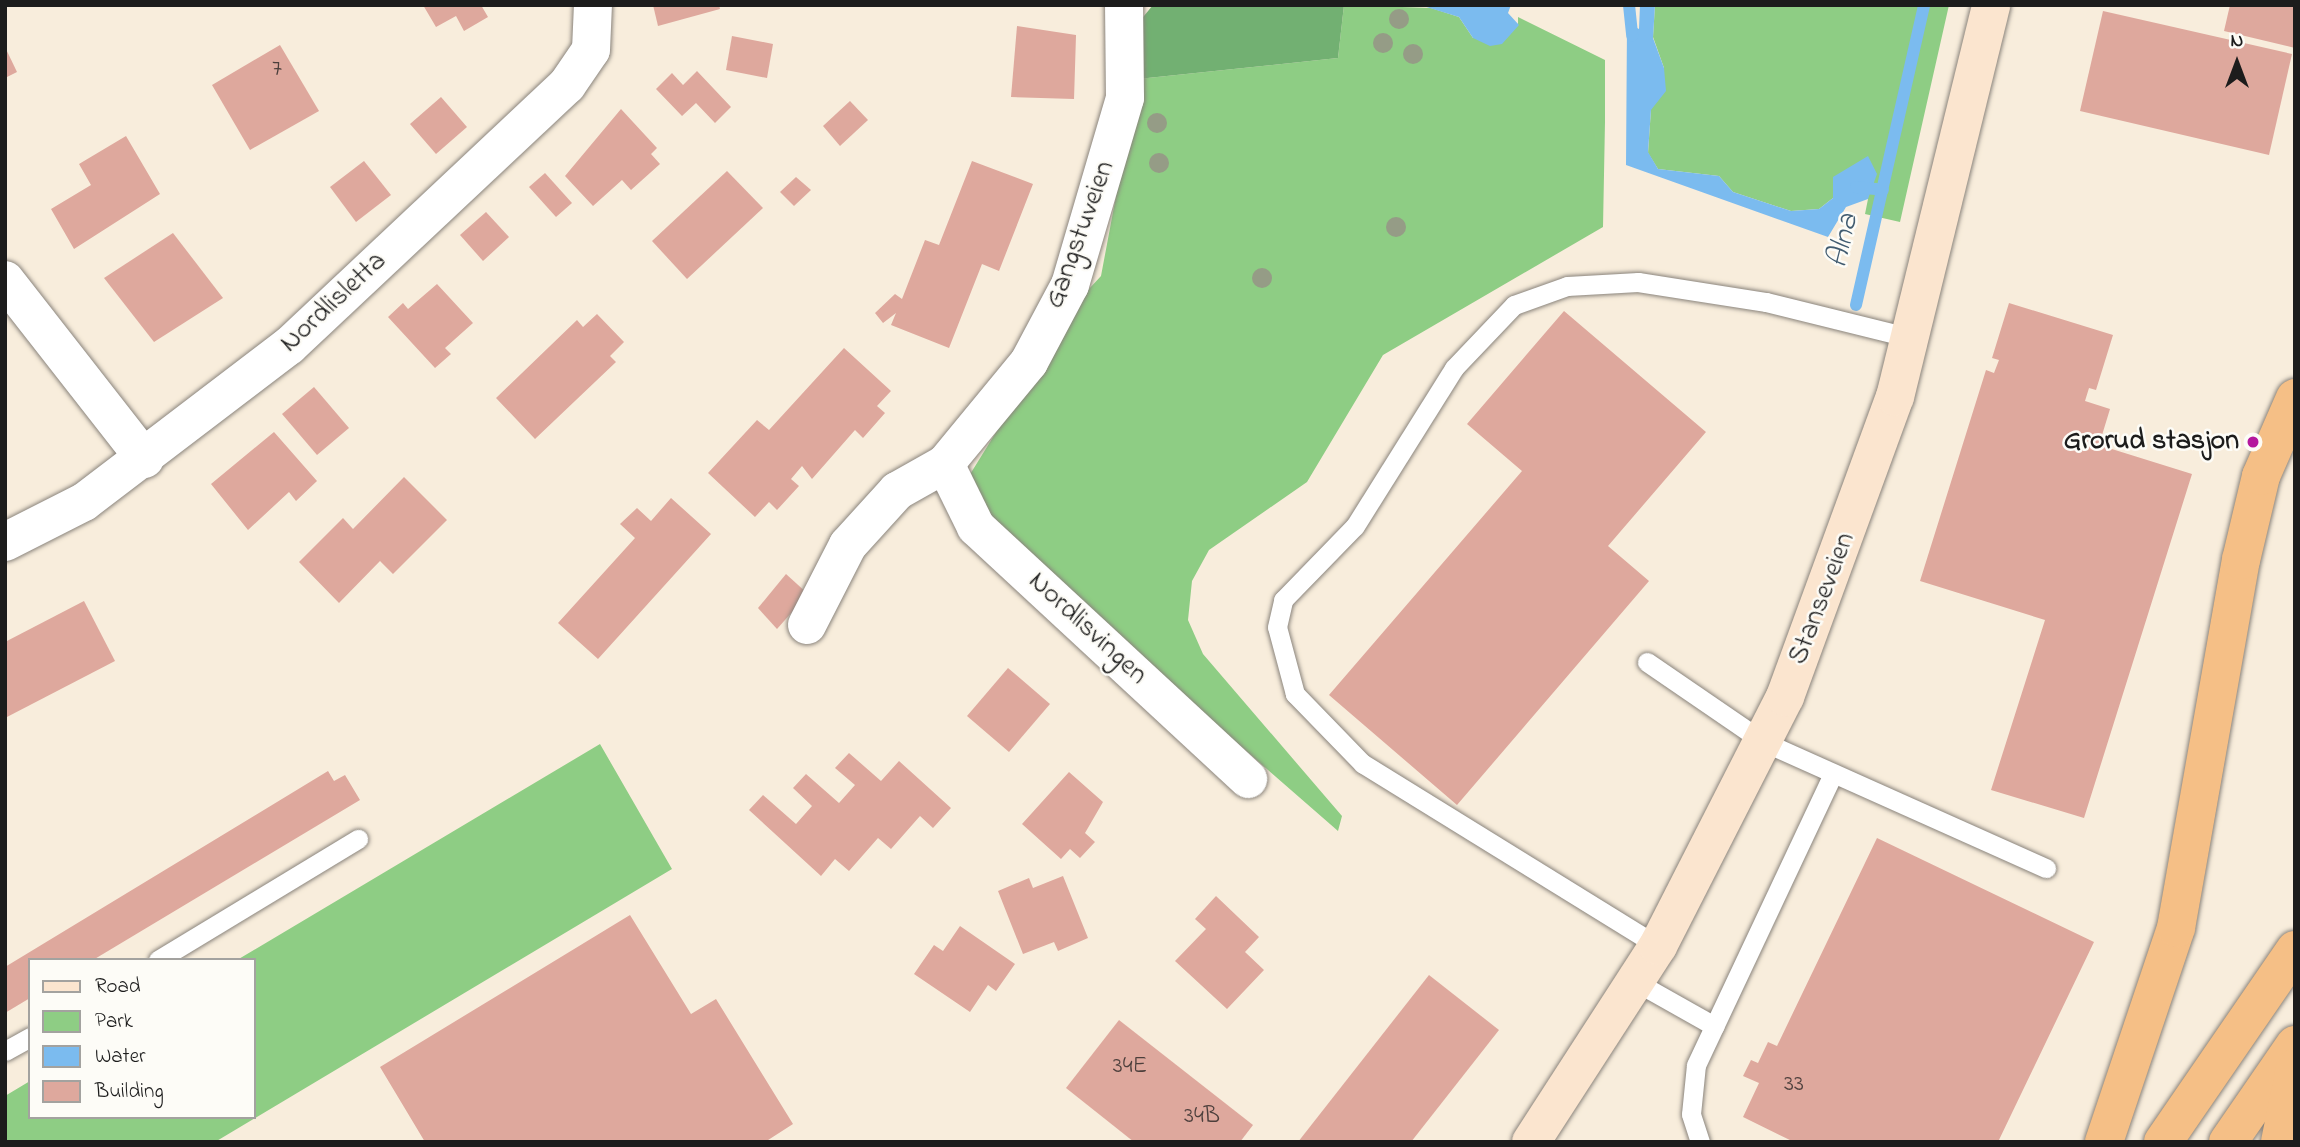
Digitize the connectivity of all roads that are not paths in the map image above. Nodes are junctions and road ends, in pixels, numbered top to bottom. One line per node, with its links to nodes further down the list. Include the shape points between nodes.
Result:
1 (593, 5): 7 (street, Nordlisletta, via 591,50 567,85 289,346)
2 (1124, 5): 8 (street, Gangstuveien, via 1125,98 1070,285 1029,362)
3 (1990, 5): 5 (street, Stanseveien)
4 (5, 280): 7 (street)
5 (1912, 338): 12 (street, Stanseveien, via 1864,493); 17 (lane, via 1766,302 1638,282 1567,286 1514,305 1454,368 1355,526 1283,600 1278,627 1295,694 1363,764)
6 (2290, 408): 28 (highway, via 2261,476 2241,560 2176,928)
7 (145, 459): 9 (street, Nordlisletta, via 84,502)
8 (945, 464): 10 (street, Gangstuveien, via 897,491 848,545); 14 (street, Nordlisvingen, via 976,527)
9 (5, 542)
10 (807, 625)
11 (1647, 662): 12 (lane)
12 (1764, 742): 13 (lane); 17 (street, Stanseveien)
13 (1833, 774): 16 (lane); 21 (lane)
14 (1248, 779)
15 (358, 839): 19 (lane)
16 (2046, 867)
17 (1658, 946): 20 (street, Stanseveien)
18 (2295, 950): 29 (highway)
19 (161, 958)
20 (1636, 982): 21 (lane); 26 (street, Stanseveien)
21 (1714, 1026): 27 (lane, via 1696,1065 1691,1114)
22 (28, 1038): 24 (lane)
23 (2295, 1045): 30 (highway)
24 (5, 1051)
25 (2295, 1068): 31 (highway)
26 (1531, 1142)
27 (1700, 1142)
28 (2104, 1142)
29 (2163, 1142)
30 (2228, 1142)
31 (2280, 1142)

